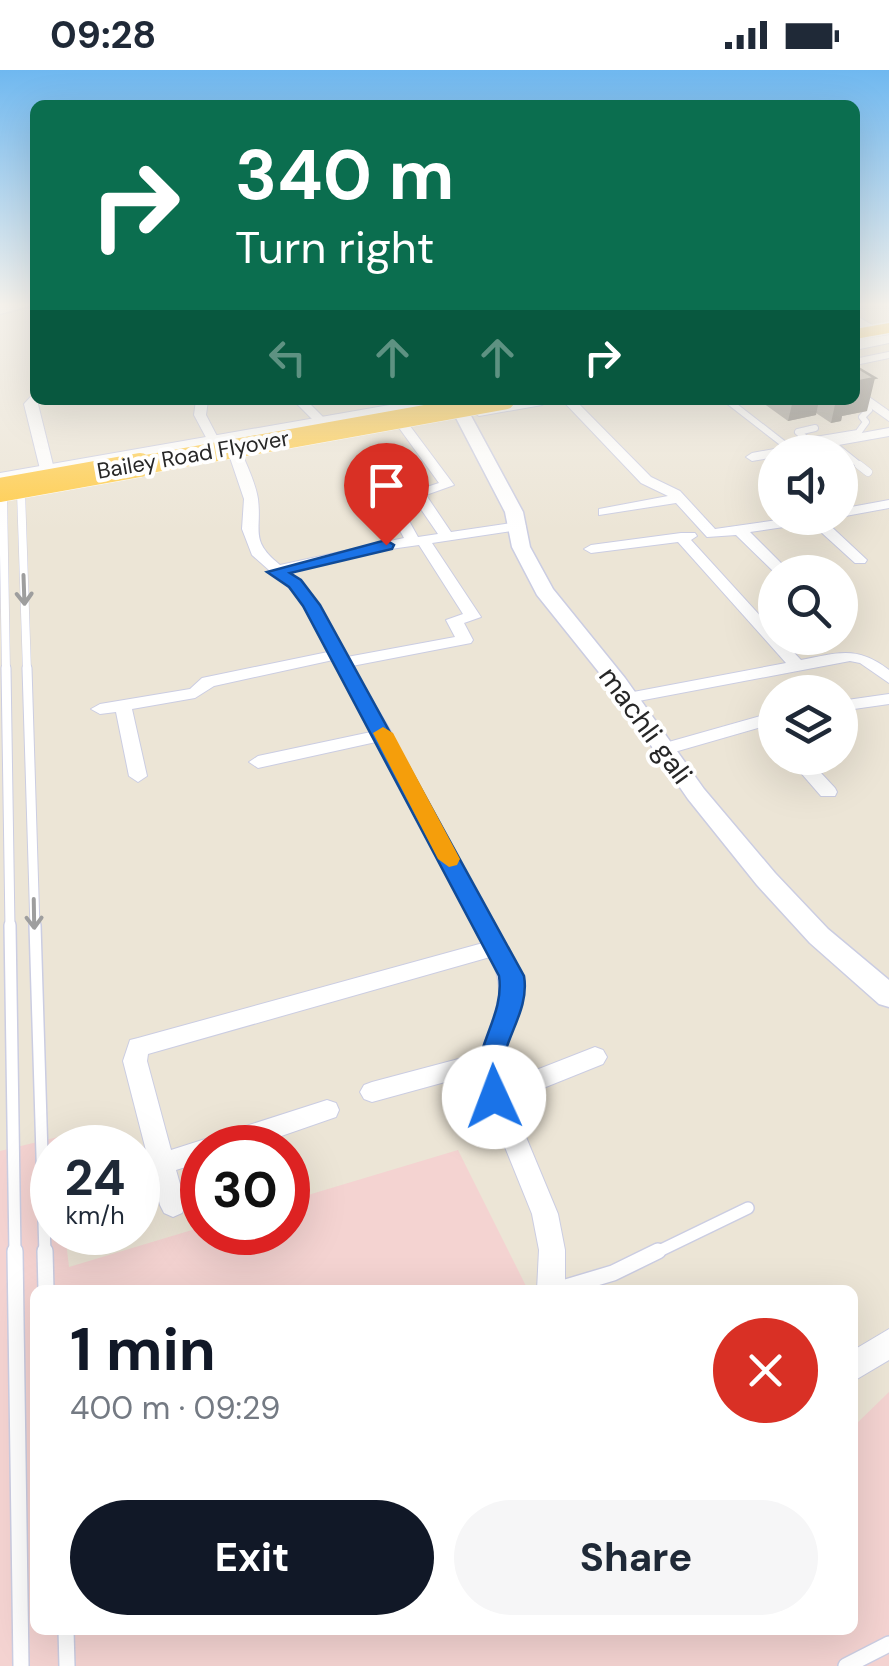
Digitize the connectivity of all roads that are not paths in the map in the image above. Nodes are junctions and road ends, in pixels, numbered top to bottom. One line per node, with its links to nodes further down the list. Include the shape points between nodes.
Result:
1 (860, 396): 10 (street)
2 (860, 404): 17 (lane, via 870,410 864,426)
3 (30, 405): 24 (street)
4 (201, 405): 19 (street, via 200,415)
5 (304, 405): 11 (street)
6 (467, 405): 11 (main road); 12 (main road); 25 (highway, Bailey Road Flyover, bridge); 31 (street, machli gali)
7 (477, 405): 25 (highway, Bailey Road Flyover, bridge)
8 (573, 405): 27 (street, via 646,480)
9 (733, 405): 15 (lane)
10 (889, 416)
11 (321, 421): 19 (main road)
12 (402, 425): 19 (main road); 26 (street, via 447,485)
13 (815, 428): 16 (lane)
14 (889, 432): 18 (street)
15 (771, 435)
16 (802, 435)
17 (847, 435)
18 (858, 439)
19 (226, 444): 24 (main road); 24 (main road); 42 (street, via 251,499 251,538)
20 (758, 456): 21 (street)
21 (752, 457)
22 (858, 464): 23 (lane)
23 (868, 472)
24 (51, 478): 25 (main road)
25 (4, 489): 66 (lane); 71 (lane, one-way to 71)
26 (418, 494): 36 (street); 38 (street, via 390,502)
27 (679, 498): 30 (street); 34 (street)
28 (889, 504): 29 (street)
29 (858, 510)
30 (604, 512)
31 (519, 526): 36 (street); 46 (street, machli gali, via 520,547 544,591)
32 (758, 528): 33 (street)
33 (740, 531): 34 (street); 40 (street)
34 (712, 534): 37 (street)
35 (833, 535): 41 (street)
36 (447, 536): 38 (street)
37 (680, 537): 39 (street); 44 (street)
38 (418, 540): 42 (street); 43 (street, via 473,617 454,620 465,640)
39 (591, 549)
40 (766, 555)
41 (860, 560)
42 (276, 572): 43 (street, via 304,592)
43 (342, 659): 49 (street); 52 (street)
44 (798, 666): 45 (street, via 856,656); 46 (street)
45 (889, 678)
46 (628, 698): 53 (street, machli gali)
47 (889, 699): 48 (street)
48 (858, 703)
49 (124, 705): 50 (street); 56 (street)
50 (100, 708)
51 (758, 727): 53 (street)
52 (384, 735): 54 (street); 58 (street)
53 (664, 749): 59 (street, machli gali, via 766,879)
54 (258, 762)
55 (812, 775): 57 (street)
56 (138, 776)
57 (828, 792)
58 (496, 946): 61 (street, via 514,990); 68 (street, via 138,1047 135,1062)
59 (889, 996)
60 (595, 1057): 63 (street)
61 (489, 1061): 62 (street); 63 (street)
62 (372, 1092)
63 (494, 1097): 72 (street, via 545,1214)
64 (327, 1110): 65 (street)
65 (282, 1125)
66 (6, 1128): 78 (lane)
67 (180, 1158): 68 (street)
68 (162, 1164): 69 (street)
69 (173, 1205)
70 (748, 1208): 73 (lane, via 612,1274)
71 (46, 1285)
72 (554, 1285)
73 (572, 1285)
74 (889, 1343): 75 (street)
75 (858, 1364)
76 (66, 1635): 79 (lane)
77 (889, 1644): 80 (lane)
78 (21, 1666)
79 (67, 1666)
80 (846, 1666)

